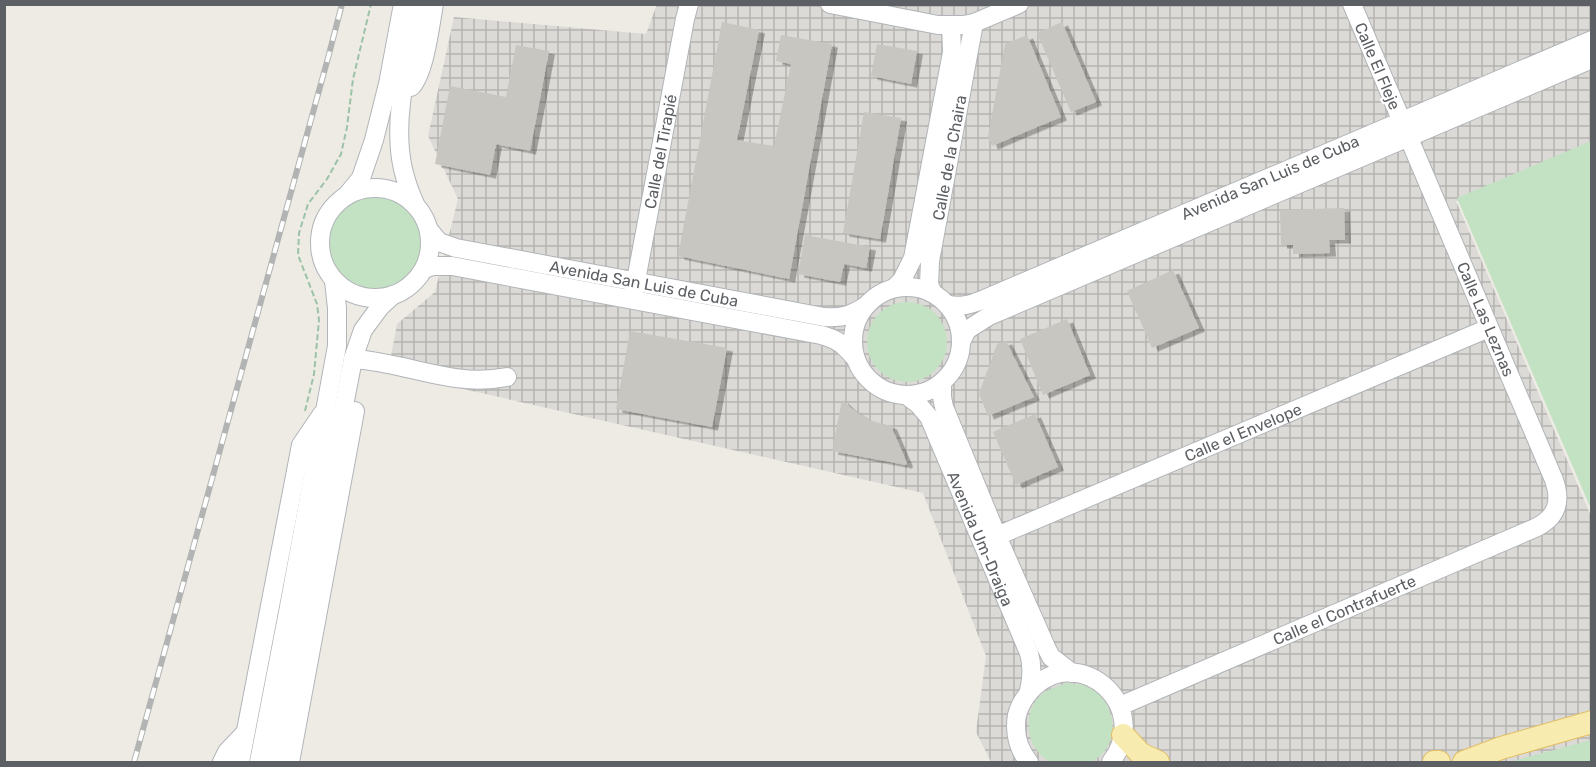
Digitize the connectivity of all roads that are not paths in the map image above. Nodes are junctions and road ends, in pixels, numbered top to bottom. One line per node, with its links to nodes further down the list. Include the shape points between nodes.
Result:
1 (403, 4): 14 (street, via 374,140 361,178)
2 (420, 4): 12 (street)
3 (434, 4): 12 (street, via 419,73)
4 (689, 4): 20 (street, Calle del Tirapié)
5 (830, 4): 9 (street)
6 (1019, 4): 8 (street)
7 (1352, 4): 13 (street, Calle El Fleje)
8 (974, 23): 9 (street); 21 (street, Calle de la Chaira, via 930,261 929,285)
9 (951, 25): 19 (street, Calle de la Chaira, via 952,52 913,258)
10 (1592, 40): 13 (street, Avenida San Luis de Cuba)
11 (1592, 59): 13 (street, Avenida San Luis de Cuba)
12 (403, 95): 15 (street, via 400,148)
13 (1404, 128): 23 (street, Avenida San Luis de Cuba, via 970,305); 25 (street, Calle Las Leznas); 26 (street, Avenida San Luis de Cuba, via 989,316 967,330)
14 (348, 194): 15 (street, via 376,187 391,189); 18 (street, via 336,202 321,227 320,256)
15 (415, 204): 16 (street)
16 (429, 230): 17 (street); 20 (street, Avenida San Luis de Cuba, via 439,242 456,248)
17 (424, 269): 20 (street, Avenida San Luis de Cuba, via 452,266); 22 (street, via 416,280)
18 (334, 281): 22 (street, via 361,297); 32 (street, via 337,346)
19 (894, 288): 21 (street, via 914,286); 24 (street)
20 (634, 290): 24 (street, Avenida San Luis de Cuba, via 824,317 851,315); 27 (street, Avenida San Luis de Cuba, via 836,339)
21 (933, 293): 23 (street)
22 (393, 295): 28 (street, via 363,330)
23 (948, 305): 26 (street)
24 (864, 307): 27 (street, via 855,322)
25 (1489, 328): 33 (street, Calle Las Leznas, via 1554,480); 34 (street, Calle el Envelope)
26 (962, 340): 30 (street, via 953,370)
27 (855, 358): 31 (street, via 874,384)
28 (353, 359): 29 (street, via 445,377); 44 (street); 45 (street, via 358,391)
29 (507, 377)
30 (942, 382): 31 (street, via 925,392); 34 (street, Avenida Um-Draiga, via 944,407)
31 (906, 395): 36 (street, Avenida Um-Draiga, via 929,417 1029,653)
32 (326, 407): 39 (street, via 301,445); 43 (street)
33 (1558, 502): 37 (street, Calle el Contrafuerte, via 1545,524)
34 (997, 536): 35 (street, Avenida Um-Draiga, via 1051,657)
35 (1072, 673): 36 (street, via 1048,677); 37 (street, via 1101,683)
36 (1029, 692): 46 (street, via 1022,701 1016,724 1016,736)
37 (1120, 706): 40 (street)
38 (1592, 722): 51 (main road)
39 (245, 733): 41 (street); 42 (street)
40 (1123, 735): 47 (street); 48 (main road, via 1141,754)
41 (222, 762)
42 (240, 762)
43 (259, 762)
44 (275, 762)
45 (290, 762)
46 (1029, 762)
47 (1111, 762)
48 (1158, 762)
49 (1434, 762): 50 (main road)
50 (1439, 762)
51 (1464, 762)

